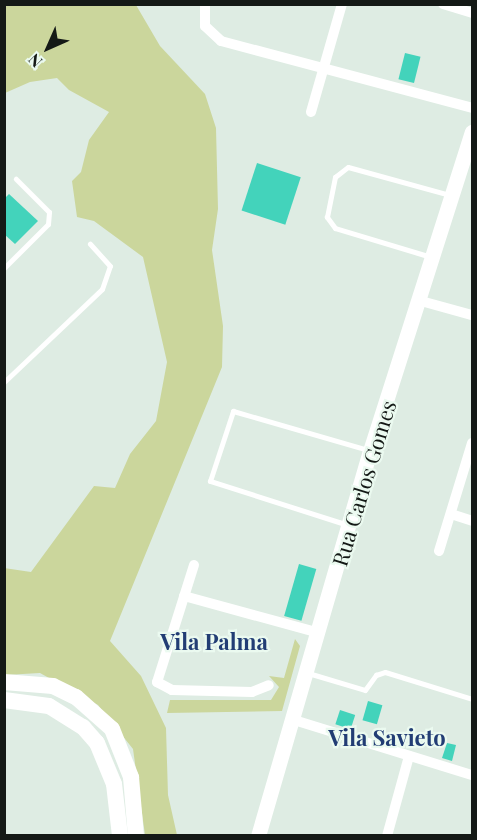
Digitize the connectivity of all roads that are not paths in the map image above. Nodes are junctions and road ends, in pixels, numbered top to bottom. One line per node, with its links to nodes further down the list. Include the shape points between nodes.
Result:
1 (205, 4): 5 (street, via 204,26 221,41)
2 (342, 4): 5 (street)
3 (443, 4): 4 (street)
4 (472, 13)
5 (322, 70): 6 (street); 7 (street)
6 (472, 108)
7 (311, 112)
8 (472, 132): 10 (main road, Rua Carlos Gomes)
9 (16, 179): 13 (lane, via 49,212 48,224)
10 (452, 196): 12 (main road, Rua Carlos Gomes); 12 (lane, via 348,167 335,177 327,217 335,228)
11 (90, 244): 16 (lane, via 110,266 102,289)
12 (434, 257): 14 (main road, Rua Carlos Gomes)
13 (4, 268)
14 (421, 301): 15 (street); 18 (main road, Rua Carlos Gomes)
15 (472, 315)
16 (5, 380)
17 (472, 443): 19 (street)
18 (370, 451): 21 (main road, Rua Carlos Gomes); 21 (lane, via 233,411 210,481)
19 (451, 514): 20 (street); 22 (street)
20 (472, 520)
21 (350, 525): 25 (main road, Rua Carlos Gomes)
22 (440, 551)
23 (194, 565): 24 (street)
24 (184, 596): 25 (street); 28 (street, via 156,677 159,685 172,690 252,692)
25 (319, 633): 26 (main road, Rua Carlos Gomes)
26 (307, 673): 29 (lane, via 365,690 376,675 385,672); 31 (main road, Rua Carlos Gomes)
27 (4, 682): 35 (main road, via 53,686 76,697 112,729 131,777)
28 (270, 685)
29 (472, 699)
30 (4, 700): 34 (main road, via 49,706 83,727 97,743 114,784)
31 (294, 720): 32 (street); 36 (main road, Rua Carlos Gomes)
32 (409, 756): 33 (street); 37 (street)
33 (472, 775)
34 (120, 836)
35 (136, 836)
36 (258, 836)
37 (387, 836)

